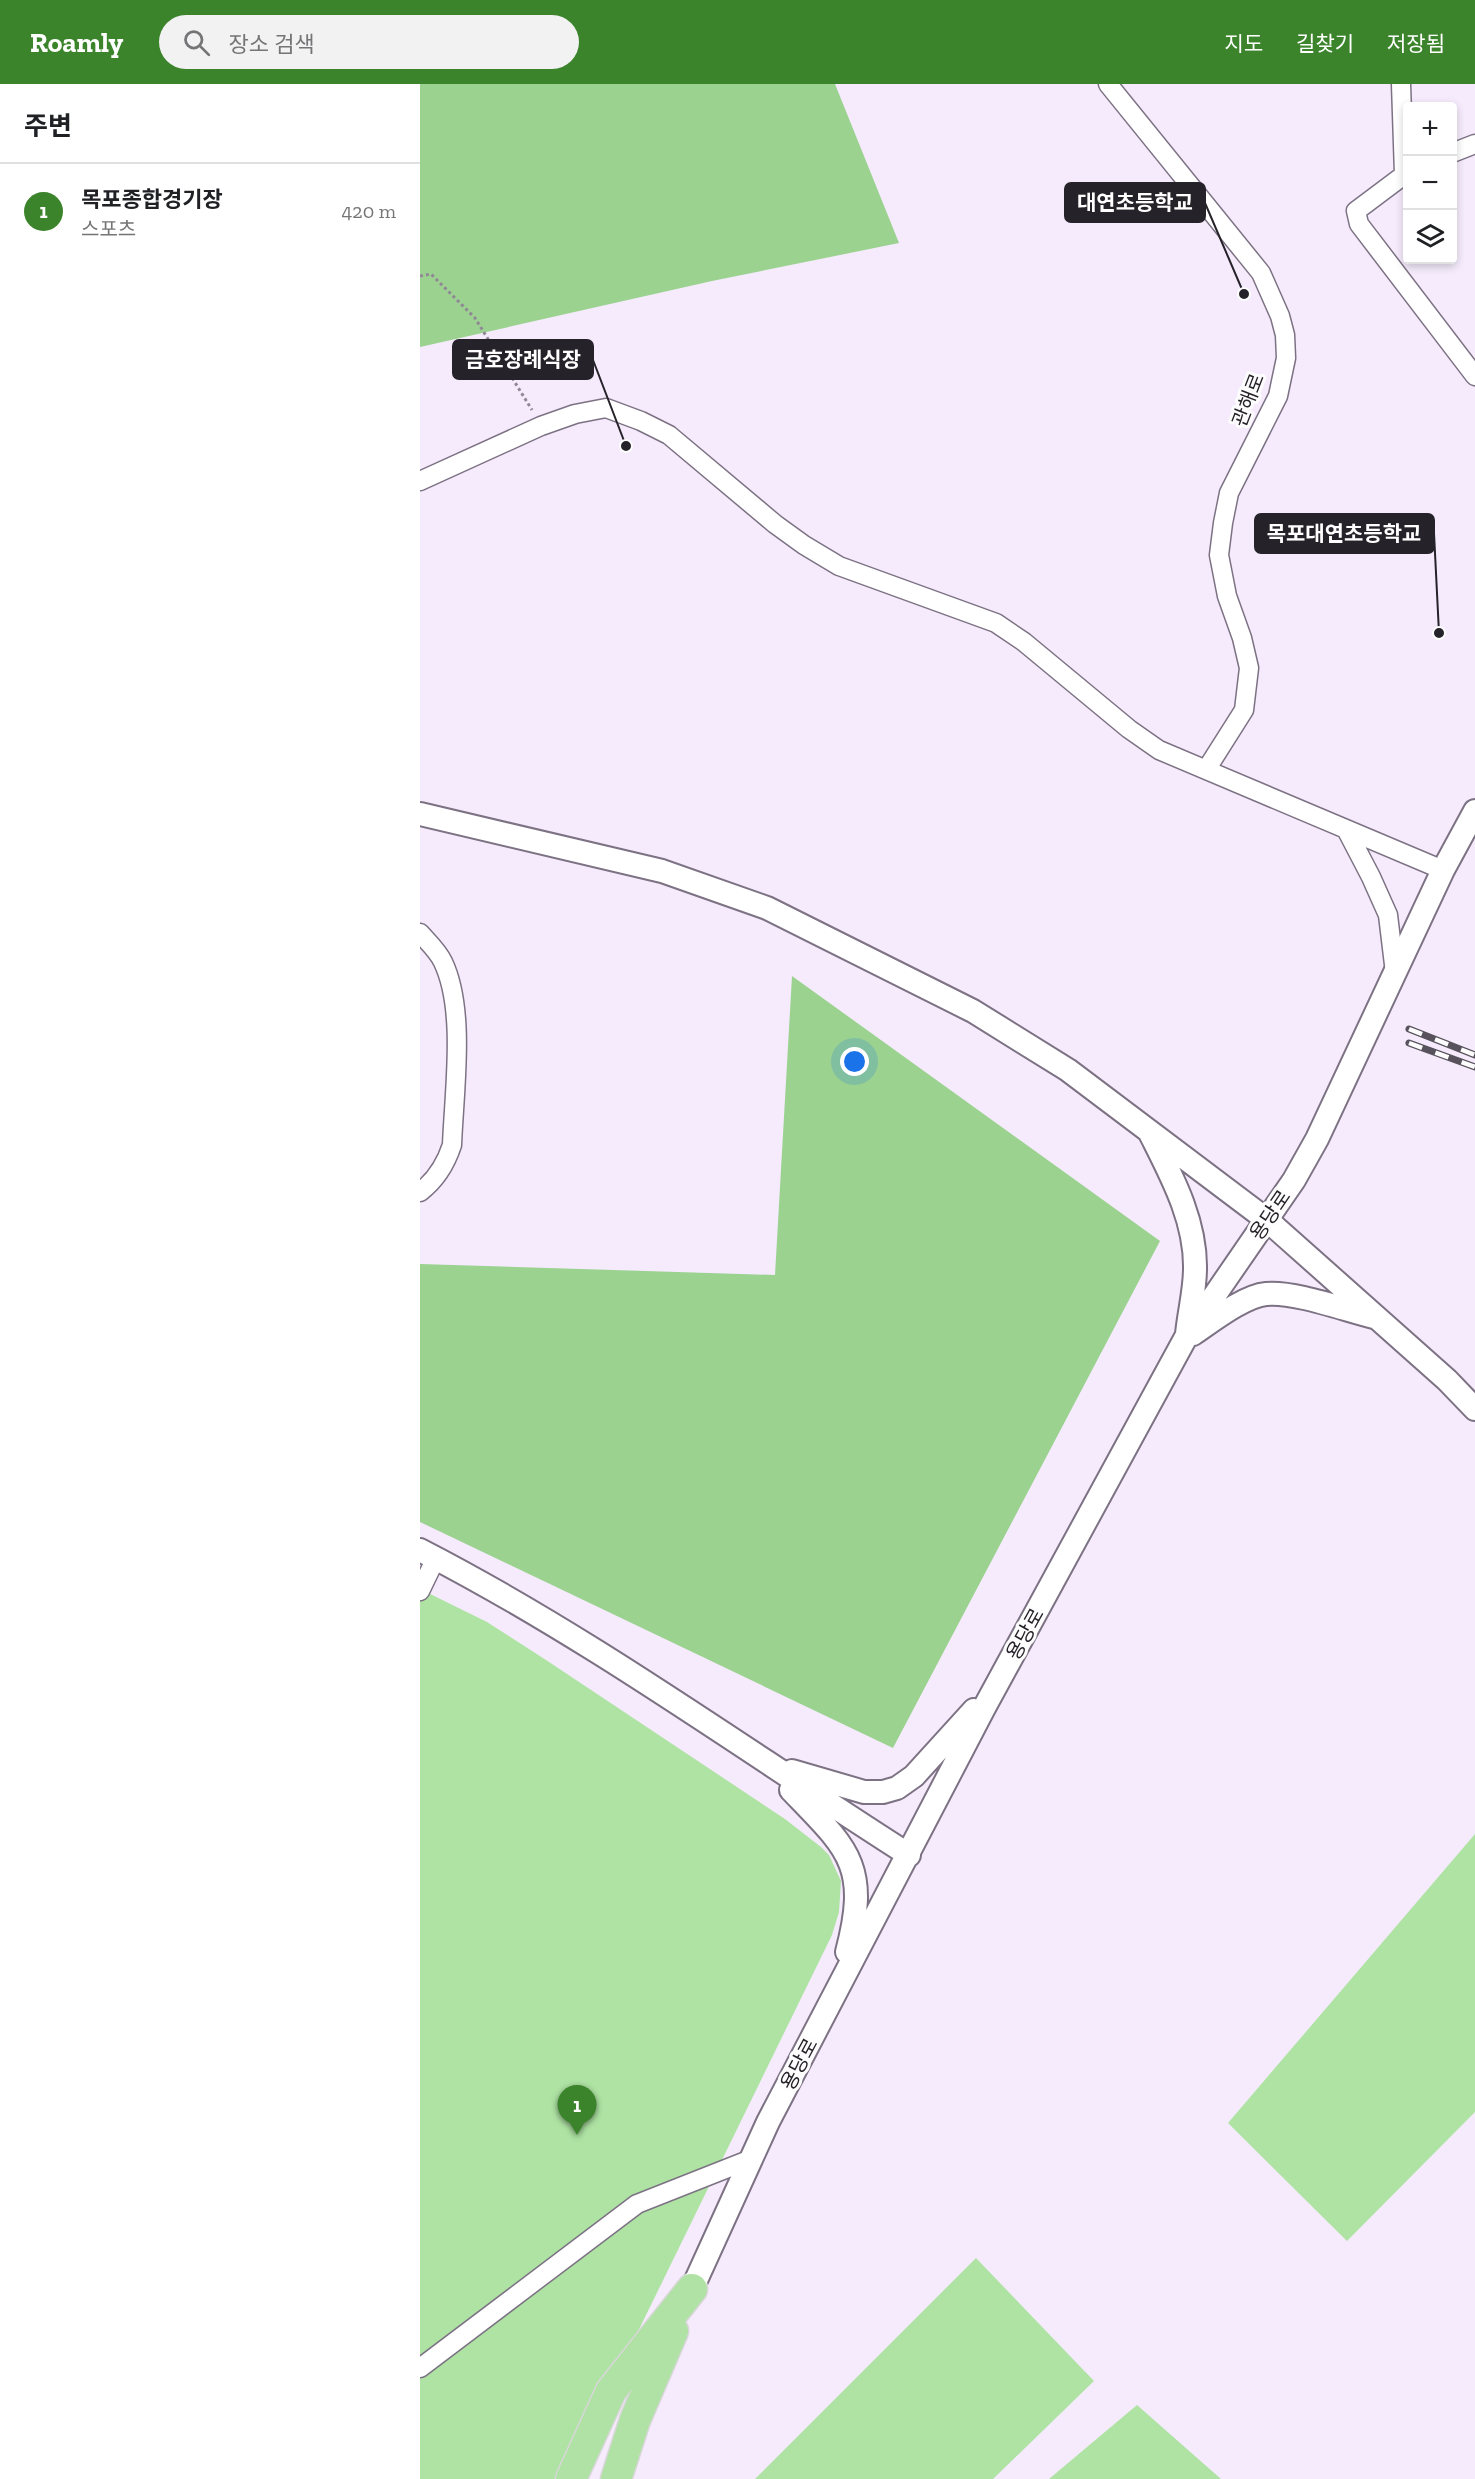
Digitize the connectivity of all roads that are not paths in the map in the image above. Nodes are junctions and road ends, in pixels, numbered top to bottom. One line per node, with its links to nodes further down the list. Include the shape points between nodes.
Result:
1 (1108, 84): 9 (street, 관해로, via 1262,273 1285,335 1286,358 1278,396 1229,493 1223,523 1219,555 1249,668 1244,710)
2 (1401, 84): 5 (street)
3 (1475, 144): 4 (street)
4 (1457, 151)
5 (1405, 156)
6 (1403, 175): 7 (street, via 1356,211 1359,224)
7 (1472, 366)
8 (420, 481): 9 (street, via 541,426 606,408 669,435 775,524 839,566 996,623 1151,745)
9 (1206, 770): 12 (street)
10 (1475, 811): 13 (street, 용당로)
11 (420, 814): 16 (street, via 662,871 767,908 973,1011 1068,1070)
12 (1346, 829): 13 (street); 15 (street, via 1388,915)
13 (1443, 870): 15 (street, 용당로)
14 (420, 933): 17 (street, via 442,960 450,979 457,1033 452,1144 438,1174)
15 (1395, 975): 18 (street, 용당로, via 1317,1139)
16 (1148, 1129): 18 (street); 20 (street, via 1179,1193 1190,1230 1195,1268)
17 (420, 1192)
18 (1267, 1220): 19 (street); 20 (street, 용당로)
19 (1378, 1318): 20 (street, via 1287,1295 1264,1294); 21 (street)
20 (1186, 1338): 24 (street, 용당로)
21 (1475, 1409)
22 (428, 1554): 23 (street); 25 (street, via 574,1637)
23 (420, 1591)
24 (997, 1684): 25 (street, via 914,1776 897,1788 864,1792); 26 (street, 용당로)
25 (765, 1762): 26 (street); 27 (street, via 832,1833 851,1864 858,1898)
26 (909, 1855): 27 (street, 용당로)
27 (837, 1992): 28 (street, 용당로)
28 (751, 2159): 29 (street, 용당로); 30 (street, via 637,2204)
29 (692, 2289): 31 (highway, via 611,2391); 32 (highway, 용당로, via 647,2391)
30 (420, 2368)
31 (571, 2479)
32 (616, 2479)

